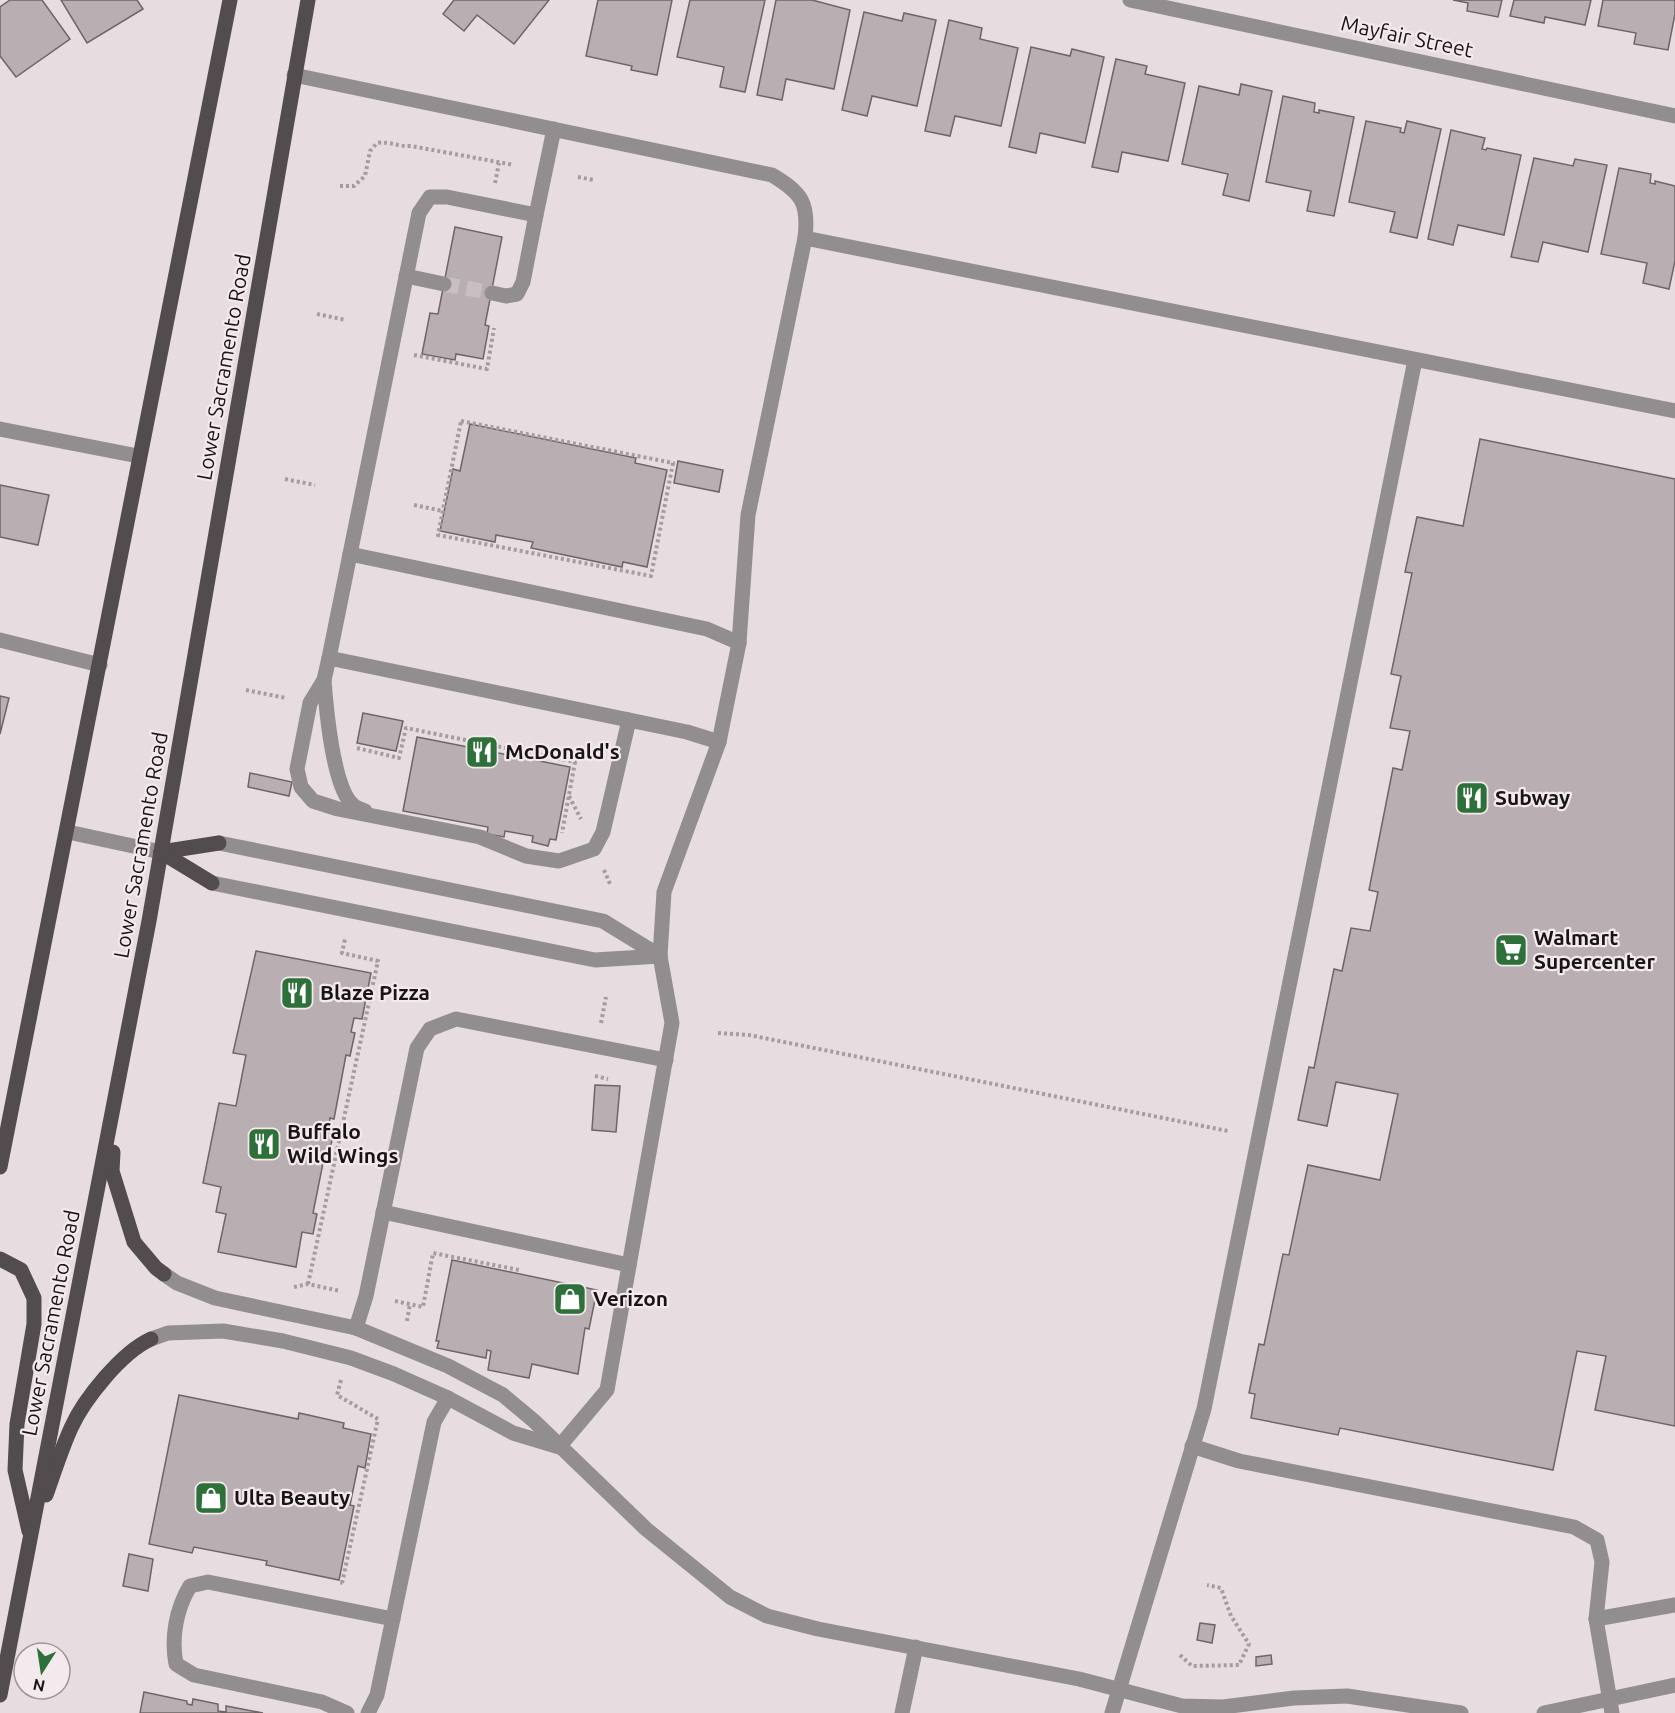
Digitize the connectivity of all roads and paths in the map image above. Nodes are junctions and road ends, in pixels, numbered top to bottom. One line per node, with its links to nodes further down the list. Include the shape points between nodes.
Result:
1 (230, 0): 25 (main road)
2 (308, 0): 4 (main road, Lower Sacramento Road)
3 (1130, 0): 5 (street, Mayfair Street)
4 (294, 75): 6 (street); 47 (main road, Lower Sacramento Road)
5 (1675, 116)
6 (554, 129): 13 (street); 14 (street, via 772,176 792,187 802,203 807,219)
7 (499, 163): 8 (path); 11 (path); 12 (path, via 402,147 389,141 377,143 370,151 365,176 354,186)
8 (514, 165)
9 (578, 177): 10 (path)
10 (594, 180)
11 (495, 183)
12 (340, 186)
13 (536, 215): 15 (street, via 430,197 419,213); 17 (street, via 523,282 517,294)
14 (805, 238): 22 (street); 32 (street, via 748,515)
15 (406, 276): 16 (street); 30 (street)
16 (444, 284)
17 (492, 293)
18 (316, 314): 19 (path)
19 (346, 320)
20 (494, 328): 21 (path, via 487,369 414,355)
21 (415, 347)
22 (1415, 360): 23 (street); 77 (street, via 1204,1409)
23 (1675, 411)
24 (0, 429): 25 (street)
25 (138, 456): 34 (main road)
26 (285, 479): 27 (path)
27 (315, 485)
28 (414, 505): 29 (path)
29 (443, 510): 29 (path, via 438,535 651,576 673,463 461,421)
30 (350, 554): 32 (street, via 707,629); 33 (street)
31 (0, 640): 34 (street)
32 (739, 643): 39 (street)
33 (329, 658): 35 (street); 38 (street)
34 (100, 665): 44 (main road)
35 (324, 680): 37 (street); 42 (street, via 344,793 353,806)
36 (246, 690): 37 (path)
37 (310, 703): 42 (street, via 297,769 301,787 313,801)
38 (629, 720): 39 (street); 42 (street, via 603,832 594,849 559,861 526,856 480,837)
39 (719, 742): 52 (street, via 664,892)
40 (348, 747): 41 (path, via 399,758 406,728 575,762)
41 (569, 795): 43 (path); 45 (path)
42 (375, 815)
43 (585, 828)
44 (68, 832): 47 (street); 61 (main road)
45 (561, 840)
46 (219, 843): 47 (main road); 52 (street, via 603,921)
47 (161, 852): 49 (main road); 59 (main road, Lower Sacramento Road)
48 (602, 866): 50 (path)
49 (212, 883): 52 (street, via 595,960)
50 (610, 884)
51 (345, 939): 67 (path, via 342,953 378,961)
52 (660, 956): 56 (street, via 672,1023)
53 (606, 997): 54 (path)
54 (601, 1028)
55 (718, 1033): 60 (path, via 749,1035)
56 (666, 1060): 62 (street, via 456,1019 430,1029 417,1048); 64 (street)
57 (595, 1076): 58 (path)
58 (608, 1079)
59 (115, 1101): 66 (main road, via 112,1171 123,1210 134,1242); 79 (main road, Lower Sacramento Road)
60 (1228, 1131)
61 (0, 1167)
62 (383, 1212): 64 (street); 72 (street)
63 (0, 1259): 79 (main road, via 21,1270 34,1298 34,1324 17,1424 15,1470)
64 (629, 1265): 78 (street, via 607,1390)
65 (522, 1270): 71 (path, via 433,1253 423,1307)
66 (164, 1274): 72 (street, via 215,1298)
67 (308, 1284): 68 (path); 69 (path)
68 (289, 1289)
69 (340, 1291)
70 (395, 1301): 71 (path)
71 (410, 1304): 73 (path)
72 (356, 1328): 78 (street, via 448,1366 503,1395)
73 (405, 1329)
74 (151, 1339): 76 (street, via 168,1333 223,1331 283,1341 351,1358); 79 (main road, via 139,1344 103,1377 71,1426)
75 (341, 1379): 80 (path, via 337,1395 378,1419 342,1583)
76 (448, 1398): 78 (street, via 513,1433); 83 (street, via 435,1422)
77 (1192, 1446): 84 (street, via 1239,1461 1574,1527 1597,1540 1602,1562); 88 (street)
78 (559, 1447): 85 (street, via 646,1529 730,1597 766,1616)
79 (31, 1537): 89 (main road, Lower Sacramento Road)
80 (351, 1584)
81 (1207, 1585): 86 (path, via 1221,1588 1231,1616 1249,1644 1239,1665 1192,1666)
82 (1675, 1605): 84 (street)
83 (393, 1619): 92 (street, via 208,1582 190,1586 181,1601 173,1647 176,1664 194,1675 322,1702); 93 (street, via 377,1695)
84 (1596, 1619): 91 (street)
85 (916, 1647): 88 (street); 94 (street)
86 (1180, 1654)
87 (1675, 1685): 91 (street)
88 (1119, 1689): 90 (street, via 1182,1706); 95 (street)
89 (0, 1695)
90 (1294, 1706): 96 (street, via 1347,1696)
91 (1610, 1706): 97 (street)
92 (347, 1713)
93 (368, 1713)
94 (902, 1713)
95 (1112, 1713)
96 (1461, 1713)
97 (1544, 1713)

